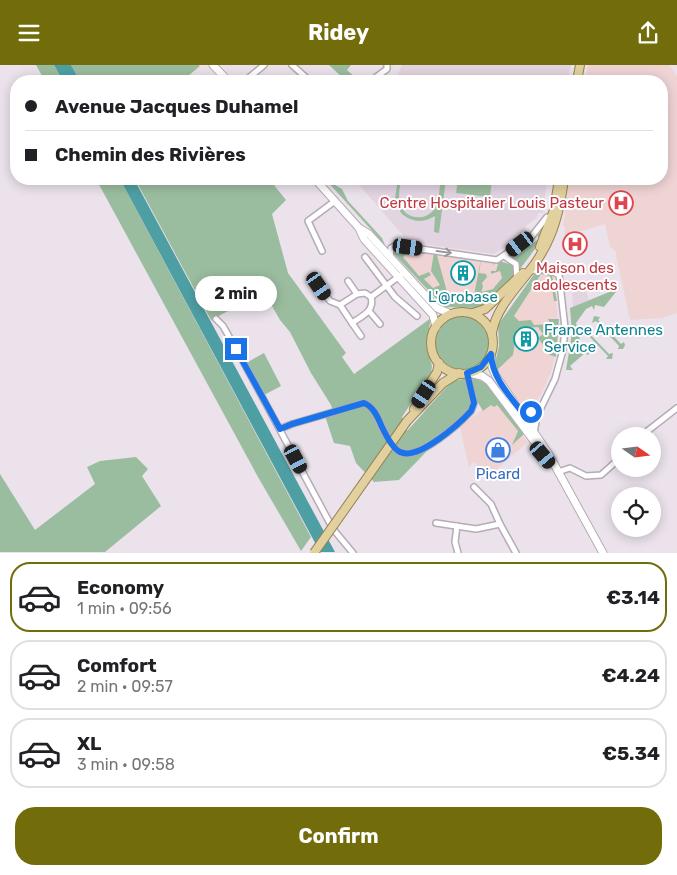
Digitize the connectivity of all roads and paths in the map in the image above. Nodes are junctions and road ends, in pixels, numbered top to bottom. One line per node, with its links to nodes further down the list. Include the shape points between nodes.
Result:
1 (213, 65): 4 (main road)
2 (264, 65): 5 (street)
3 (292, 65): 6 (street)
4 (222, 75)
5 (252, 75)
6 (303, 75)
7 (320, 185): 10 (main road)
8 (558, 185): 11 (main road)
9 (563, 185): 17 (main road, via 554,229)
10 (335, 201): 12 (main road); 13 (street, via 308,221)
11 (552, 218): 14 (street, via 546,217 532,236); 19 (main road, via 540,247)
12 (359, 228): 16 (main road); 18 (main road, via 364,239)
13 (322, 251)
14 (504, 256): 16 (street, one-way to 14, via 391,248 399,244 497,259); 19 (street, via 516,264)
15 (365, 257): 22 (street)
16 (391, 258): 18 (main road)
17 (529, 271): 34 (main road, via 498,315); 39 (street, via 546,268 559,275 565,328 564,350 555,379)
18 (401, 275): 22 (street); 28 (main road, via 437,307); 33 (main road, via 433,315)
19 (517, 279): 27 (main road, via 485,309)
20 (348, 281): 23 (street)
21 (319, 286): 25 (street, via 330,301)
22 (387, 286): 24 (street); 29 (street)
23 (357, 294): 24 (street, via 365,293); 25 (street)
24 (371, 297): 26 (street)
25 (340, 305): 31 (street)
26 (369, 311): 31 (street); 32 (street)
27 (473, 313): 28 (main road); 34 (main road, via 484,320)
28 (451, 314): 33 (main road)
29 (417, 316)
30 (216, 319): 44 (street, via 226,331)
31 (352, 323): 35 (street)
32 (380, 324)
33 (436, 327): 37 (main road, via 432,345)
34 (492, 333): 36 (main road)
35 (361, 336)
36 (491, 354): 38 (main road, via 484,365); 41 (main road, via 496,376)
37 (439, 363): 38 (main road, via 449,370); 42 (main road, via 437,372)
38 (465, 373): 42 (main road, via 448,379); 44 (street, via 474,403 471,411 429,445 413,453 396,449 372,409 364,403); 45 (main road, via 479,374 489,381)
39 (540, 406): 41 (street, via 531,412); 45 (street)
40 (677, 409): 43 (street)
41 (522, 412): 45 (main road)
42 (408, 419): 52 (main road, bridge)
43 (653, 427)
44 (280, 429): 53 (street, via 333,529)
45 (533, 434): 47 (main road)
46 (611, 466): 47 (street, via 601,475 586,476 570,468)
47 (558, 472): 56 (main road)
48 (474, 487): 50 (street, via 491,504)
49 (436, 523): 51 (street)
50 (500, 524): 51 (street, via 476,529); 55 (street)
51 (457, 526): 54 (street, via 454,542)
52 (314, 553)
53 (353, 553)
54 (458, 553)
55 (516, 553)
56 (603, 553)

